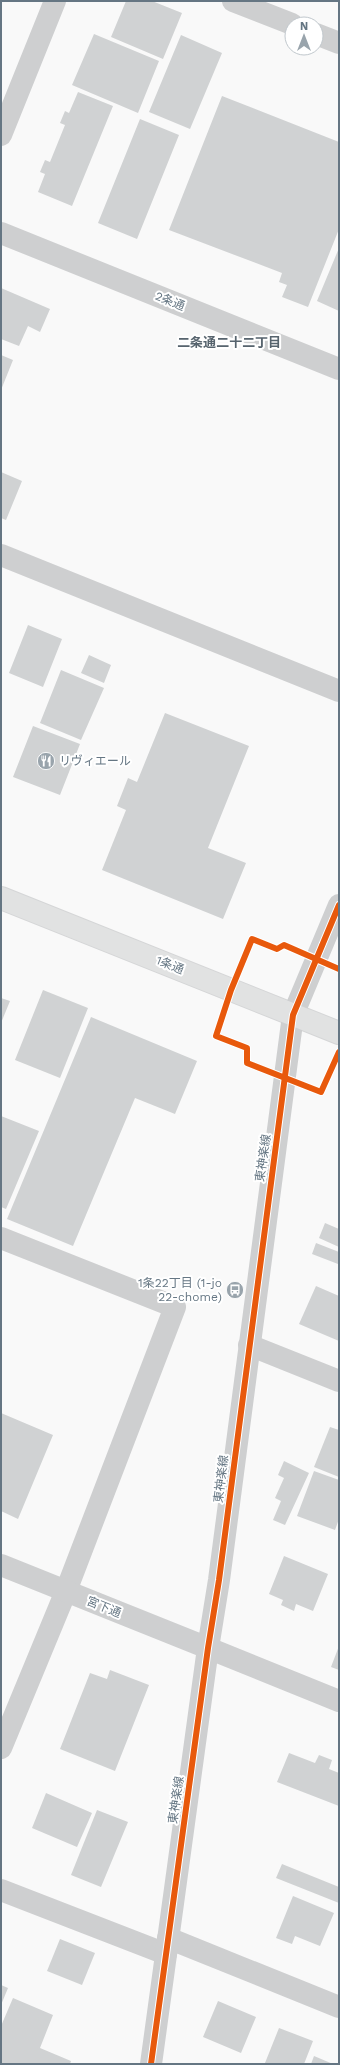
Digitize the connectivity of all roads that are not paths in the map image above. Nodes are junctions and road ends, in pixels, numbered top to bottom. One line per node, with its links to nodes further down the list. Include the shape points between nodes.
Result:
1 (55, 1): 6 (street)
2 (233, 1): 3 (street)
3 (284, 21)
4 (324, 37): 5 (street)
5 (339, 43)
6 (1, 135)
7 (1, 233): 8 (street, 2条通)
8 (339, 369)
9 (1, 555): 10 (street)
10 (339, 691)
11 (1, 898): 13 (main road, 1条通)
12 (339, 905): 13 (street, 東神楽線)
13 (294, 1015): 14 (main road, 1条通); 16 (street, 東神楽線)
14 (339, 1033)
15 (1, 1238): 19 (street, via 176,1307)
16 (249, 1345): 17 (street); 20 (street, 東神楽線)
17 (339, 1381)
18 (1, 1565): 19 (street, 宮下通)
19 (66, 1591): 20 (street, 宮下通); 22 (street)
20 (208, 1648): 21 (street, 宮下通); 24 (street, 東神楽線)
21 (339, 1701)
22 (1, 1748)
23 (1, 1890): 24 (street)
24 (167, 1946): 25 (street); 26 (street, 東神楽線)
25 (339, 2007)
26 (151, 2064)

